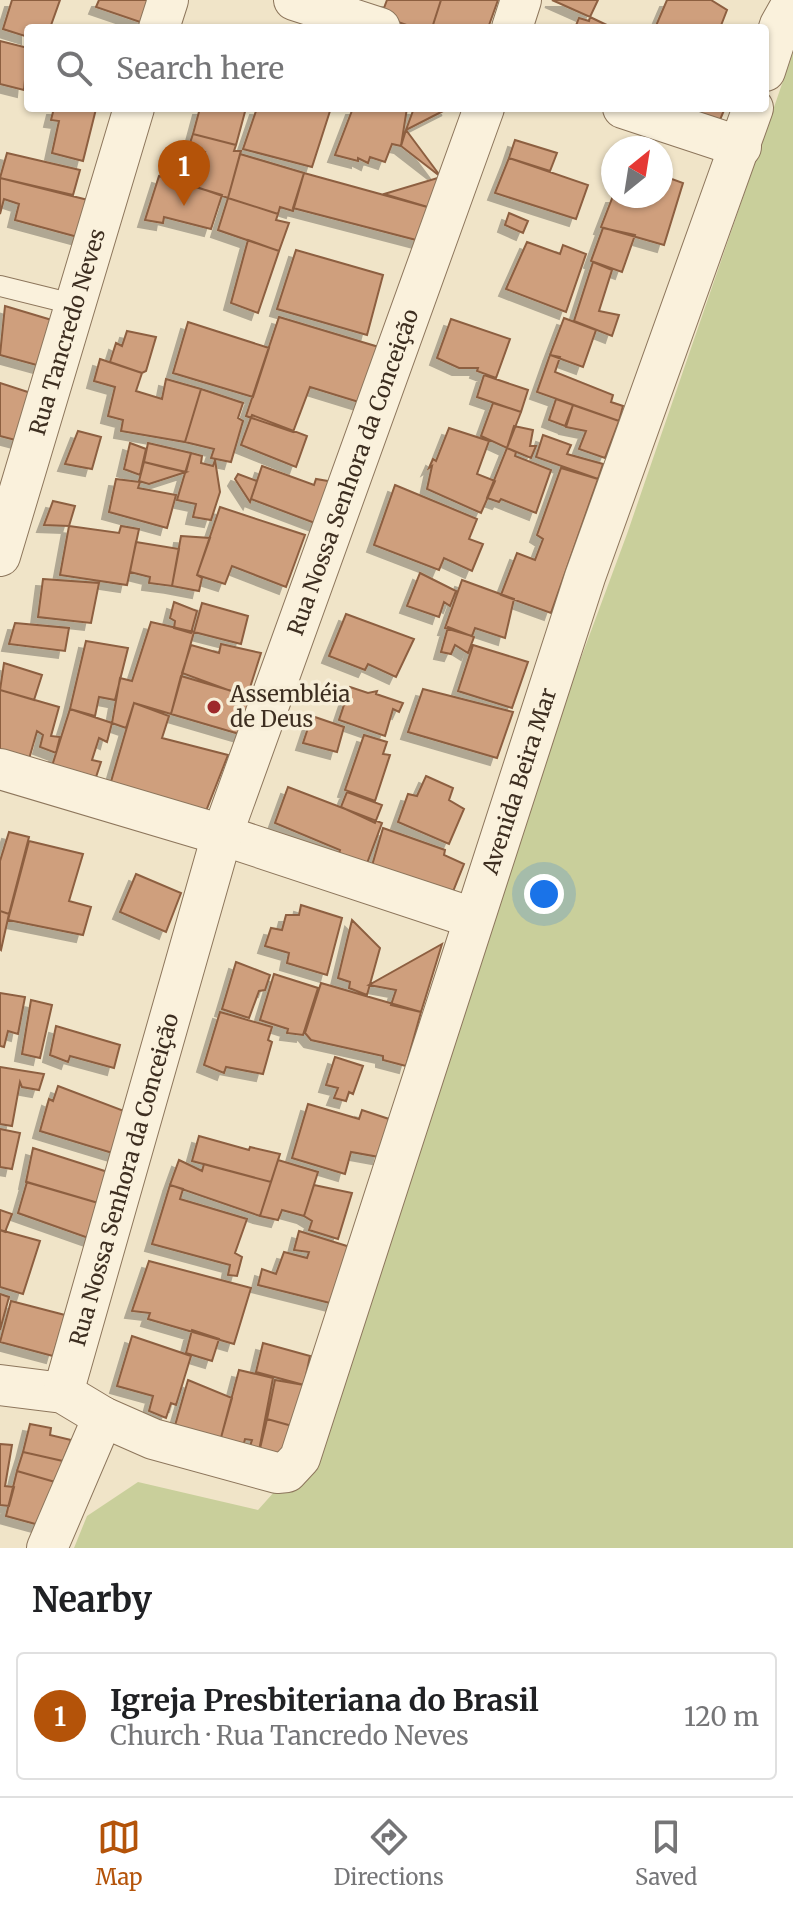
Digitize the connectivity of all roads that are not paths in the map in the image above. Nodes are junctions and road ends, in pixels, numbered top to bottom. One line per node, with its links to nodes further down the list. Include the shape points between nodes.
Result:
1 (168, 0): 5 (street)
2 (294, 0): 6 (street)
3 (521, 0): 7 (street)
4 (793, 2): 8 (street)
5 (160, 24)
6 (368, 24)
7 (513, 24)
8 (769, 59)
9 (133, 112): 15 (street, Rua Tancredo Neves)
10 (483, 112): 18 (street, Rua Nossa Senhora da Conceição)
11 (635, 112): 13 (street)
12 (752, 112): 13 (street, Avenida Beira Mar)
13 (741, 147): 19 (street, Avenida Beira Mar, via 585,577)
14 (0, 286): 15 (lane)
15 (77, 305): 16 (street, Rua Tancredo Neves)
16 (0, 556)
17 (0, 769): 18 (street)
18 (222, 835): 19 (street); 21 (street, Rua Nossa Senhora da Conceição)
19 (473, 918): 22 (street, Avenida Beira Mar, via 300,1458 287,1472 277,1473 153,1439)
20 (0, 1385): 21 (street)
21 (63, 1393): 22 (street)
22 (103, 1417): 23 (street)
23 (47, 1548)

